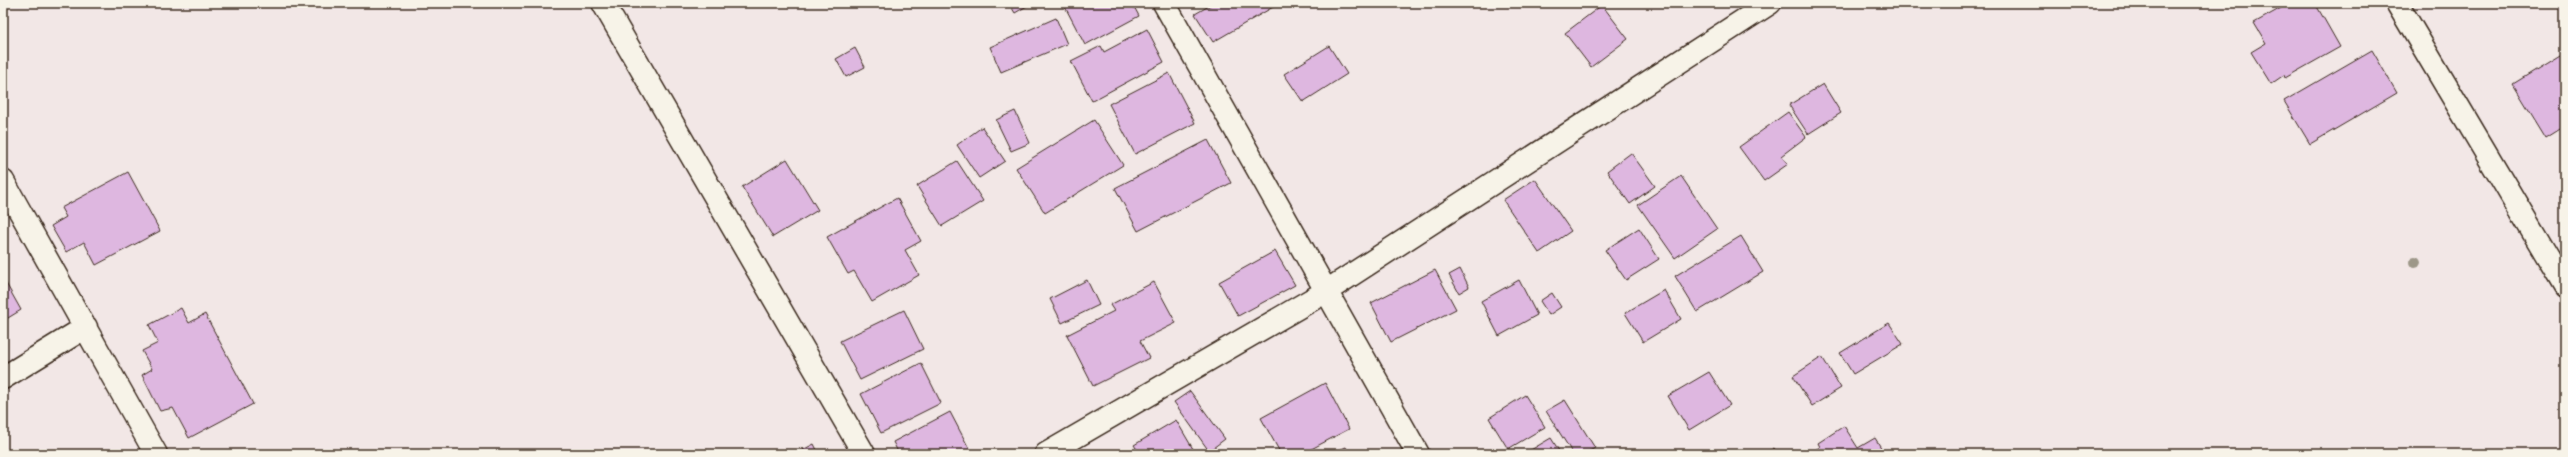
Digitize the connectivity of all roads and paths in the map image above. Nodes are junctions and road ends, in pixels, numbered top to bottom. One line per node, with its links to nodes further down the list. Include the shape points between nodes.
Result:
1 (603, 3): 11 (street)
2 (1164, 3): 7 (street)
3 (1770, 3): 7 (street)
4 (2397, 3): 6 (street)
5 (3, 181): 8 (street)
6 (2565, 286)
7 (1325, 292): 12 (street); 13 (street)
8 (86, 327): 9 (street); 10 (street)
9 (3, 378)
10 (156, 454)
11 (864, 454)
12 (1046, 454)
13 (1418, 454)

